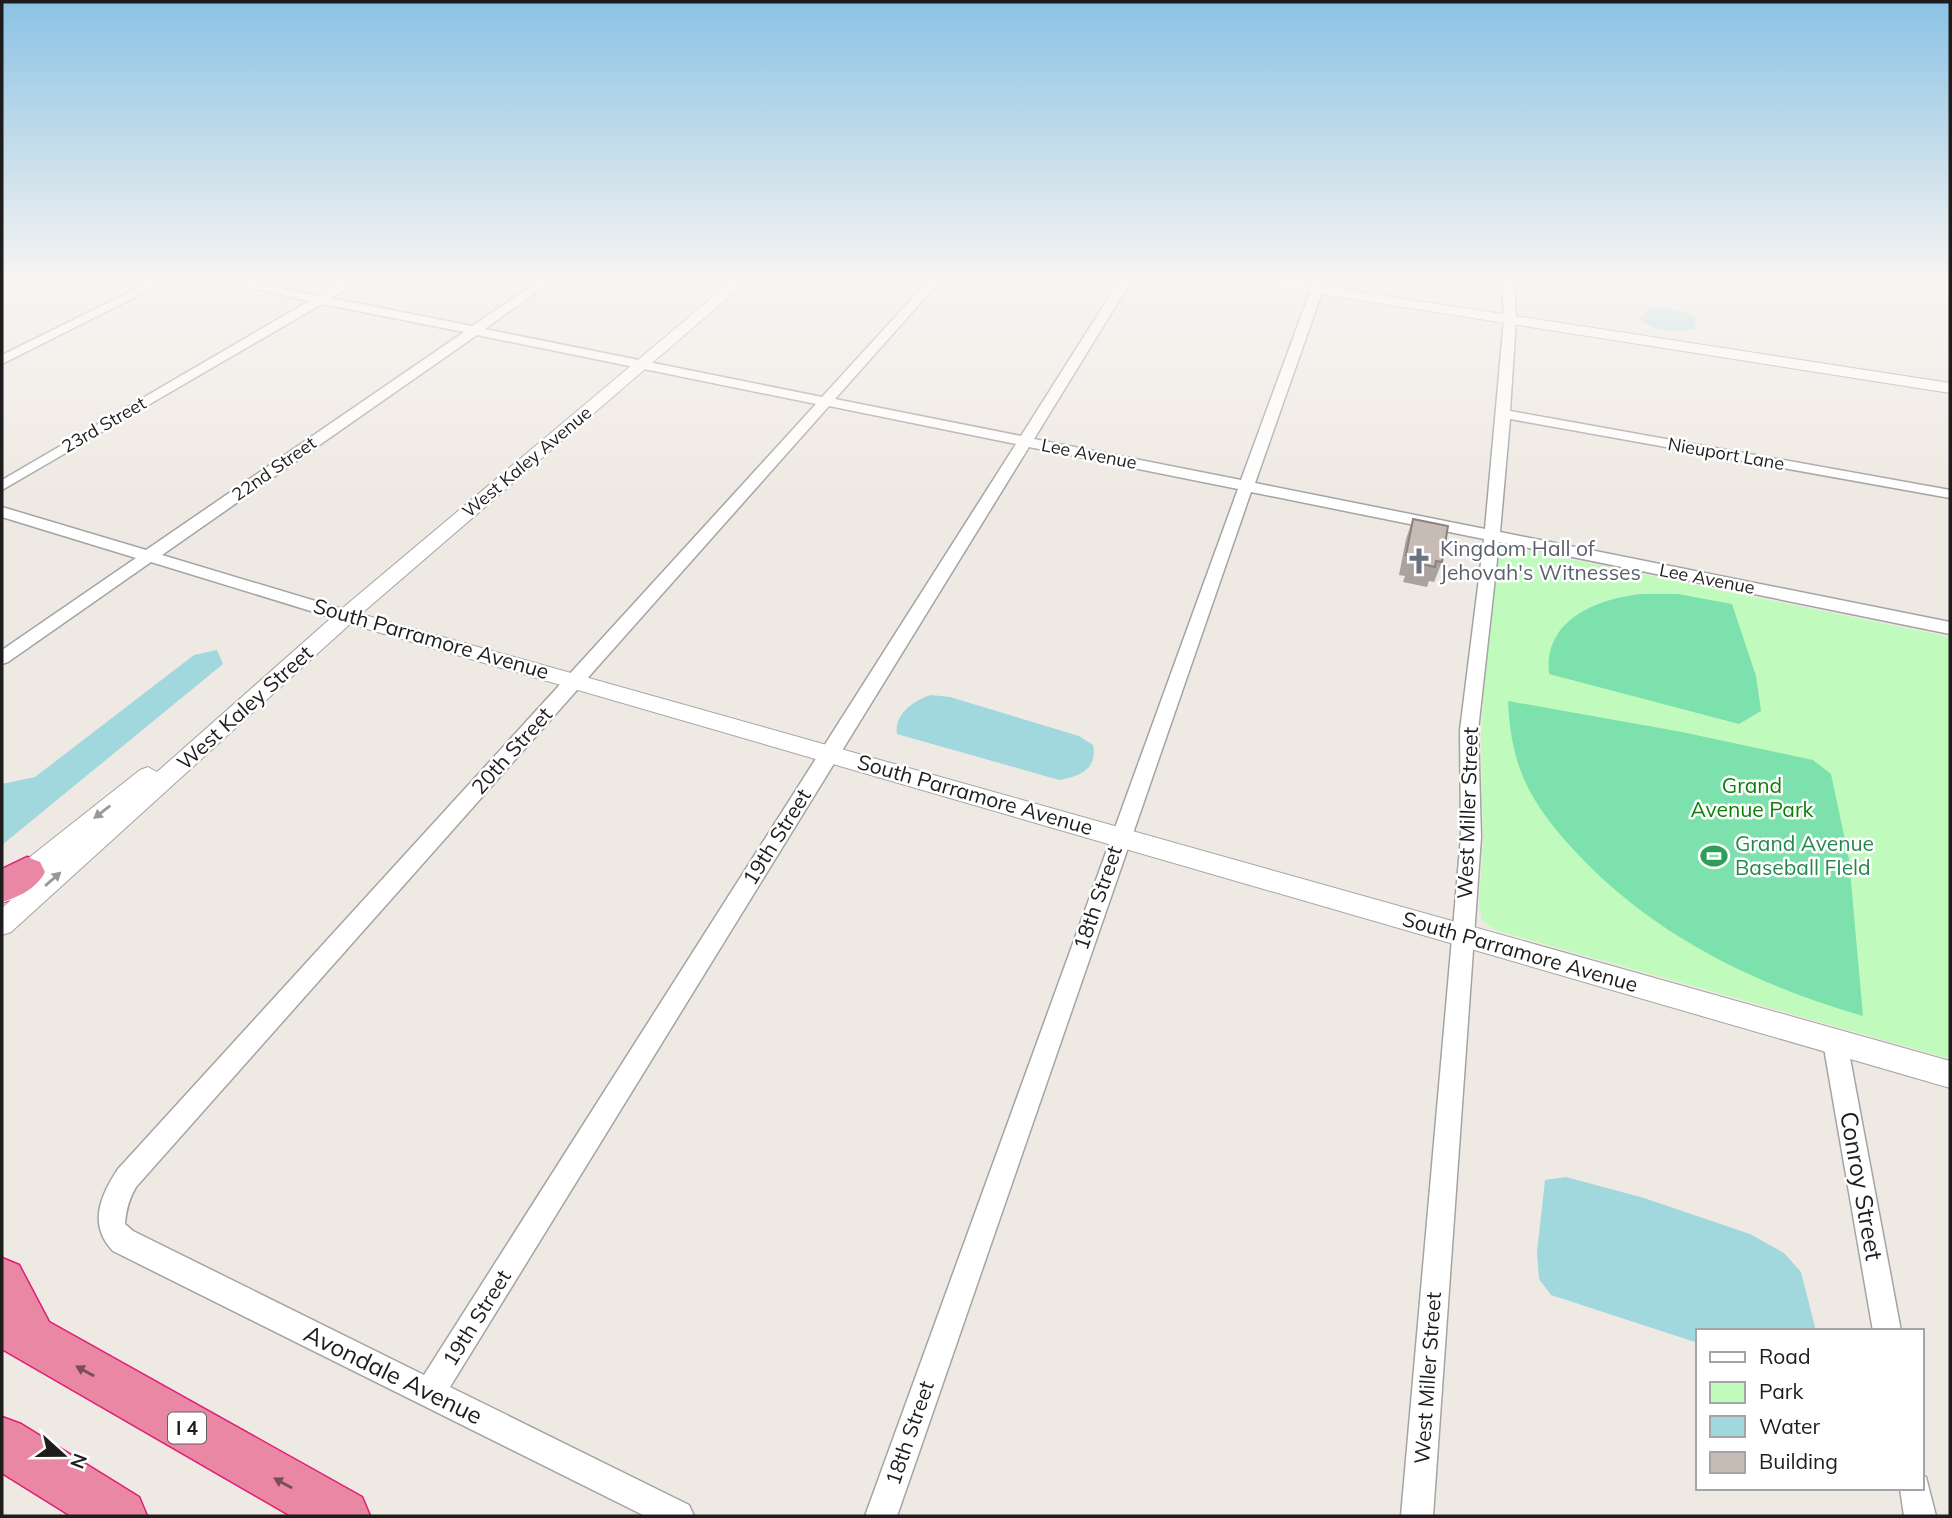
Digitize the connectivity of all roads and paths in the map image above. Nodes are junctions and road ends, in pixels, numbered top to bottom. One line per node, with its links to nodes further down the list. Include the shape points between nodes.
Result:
1 (18, 352): 11 (street)
2 (231, 352): 17 (street, 23rd Street)
3 (443, 352): 22 (street, 22nd Street)
4 (582, 352): 12 (street, Lee Avenue)
5 (656, 352): 12 (street, West Kaley Avenue)
6 (870, 352): 14 (street, 20th Street)
7 (1081, 352): 16 (street, 19th Street)
8 (1294, 352): 18 (street, 18th Street)
9 (1508, 352): 15 (street, West Miller Street)
10 (1719, 352): 13 (street)
11 (2, 360)
12 (642, 364): 14 (street, Lee Avenue); 23 (street, West Kaley Avenue)
13 (1950, 388)
14 (826, 401): 16 (street, Lee Avenue); 26 (street, 20th Street)
15 (1503, 414): 19 (street, Nieuport Lane); 21 (street, West Miller Street)
16 (1025, 441): 18 (street, Lee Avenue); 27 (street, 19th Street)
17 (2, 485)
18 (1245, 486): 21 (street, Lee Avenue); 28 (street, 18th Street)
19 (1950, 494)
20 (2, 512): 22 (street, South Parramore Avenue)
21 (1490, 535): 24 (street, Lee Avenue); 31 (street, West Miller Street, via 1469,730 1471,837)
22 (148, 556): 23 (street, South Parramore Avenue); 25 (street, 22nd Street)
23 (346, 616): 26 (street, South Parramore Avenue); 29 (street, West Kaley Street, one-way to 29); 30 (street, West Kaley Street, one-way to 23)
24 (1950, 628)
25 (2, 658)
26 (576, 680): 27 (street, South Parramore Avenue); 34 (street, 20th Street, via 127,1178 113,1203)
27 (829, 754): 28 (street, South Parramore Avenue); 38 (street, 19th Street)
28 (1120, 836): 31 (street, South Parramore Avenue); 44 (street, 18th Street)
29 (10, 884)
30 (2, 924)
31 (1462, 936): 32 (street, South Parramore Avenue); 45 (street, West Miller Street)
32 (1835, 1042): 33 (street, South Parramore Avenue); 36 (street, Conroy Street)
33 (1950, 1074)
34 (112, 1230): 38 (street, Avondale Avenue, via 123,1241)
35 (2, 1282): 37 (highway)
36 (1887, 1329)
37 (16, 1330): 42 (highway, I 4, one-way to 37)
38 (430, 1393): 43 (street, Avondale Avenue)
39 (2, 1443): 41 (highway)
40 (1915, 1490): 46 (street)
41 (120, 1516)
42 (343, 1516)
43 (678, 1516)
44 (881, 1516)
45 (1417, 1516)
46 (1920, 1516)

